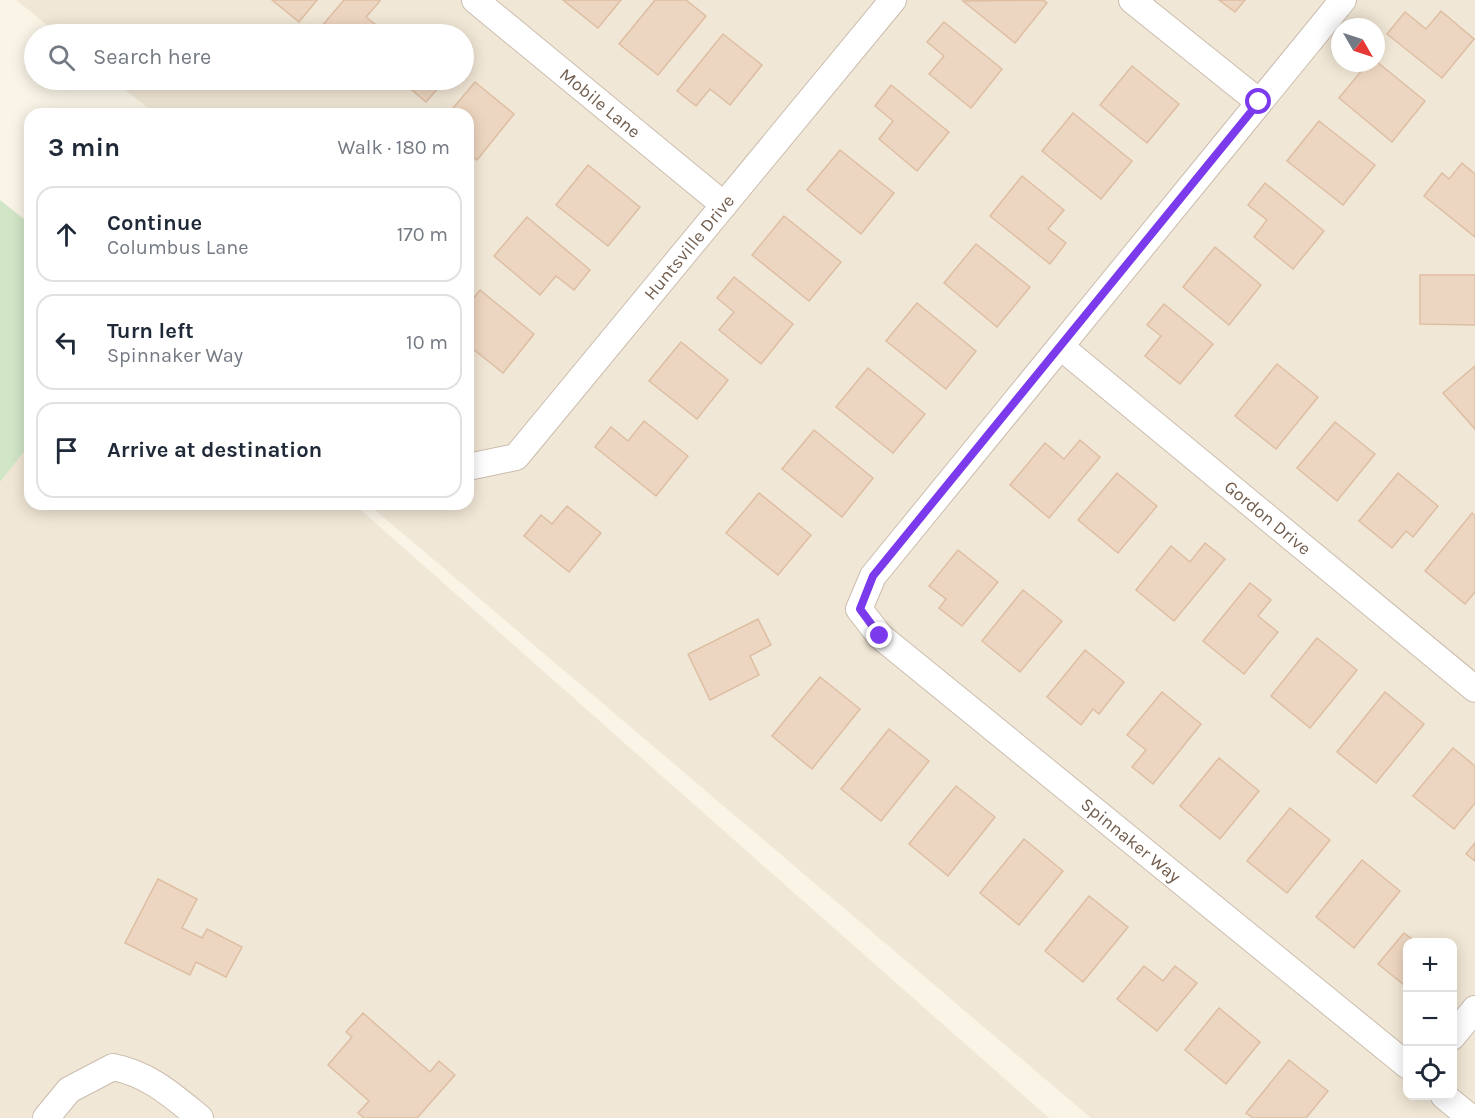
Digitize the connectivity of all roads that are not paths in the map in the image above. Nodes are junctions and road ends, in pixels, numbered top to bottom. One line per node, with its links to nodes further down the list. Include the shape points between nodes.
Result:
1 (475, 0): 6 (street, Mobile Lane)
2 (893, 0): 6 (street, Huntsville Drive)
3 (1132, 0): 5 (street)
4 (1343, 0): 5 (street)
5 (1259, 102): 7 (street)
6 (724, 205): 8 (street, Huntsville Drive, via 516,457)
7 (1060, 347): 9 (street, Gordon Drive); 12 (street, Spinnaker Way, via 873,576 860,609 880,636)
8 (474, 466)
9 (1475, 689)
10 (1475, 1009): 11 (street)
11 (1457, 1031)
12 (1403, 1063)
13 (1450, 1100): 16 (street)
14 (46, 1118): 15 (street, via 69,1090 113,1066 160,1085)
15 (200, 1118)
16 (1471, 1118)

